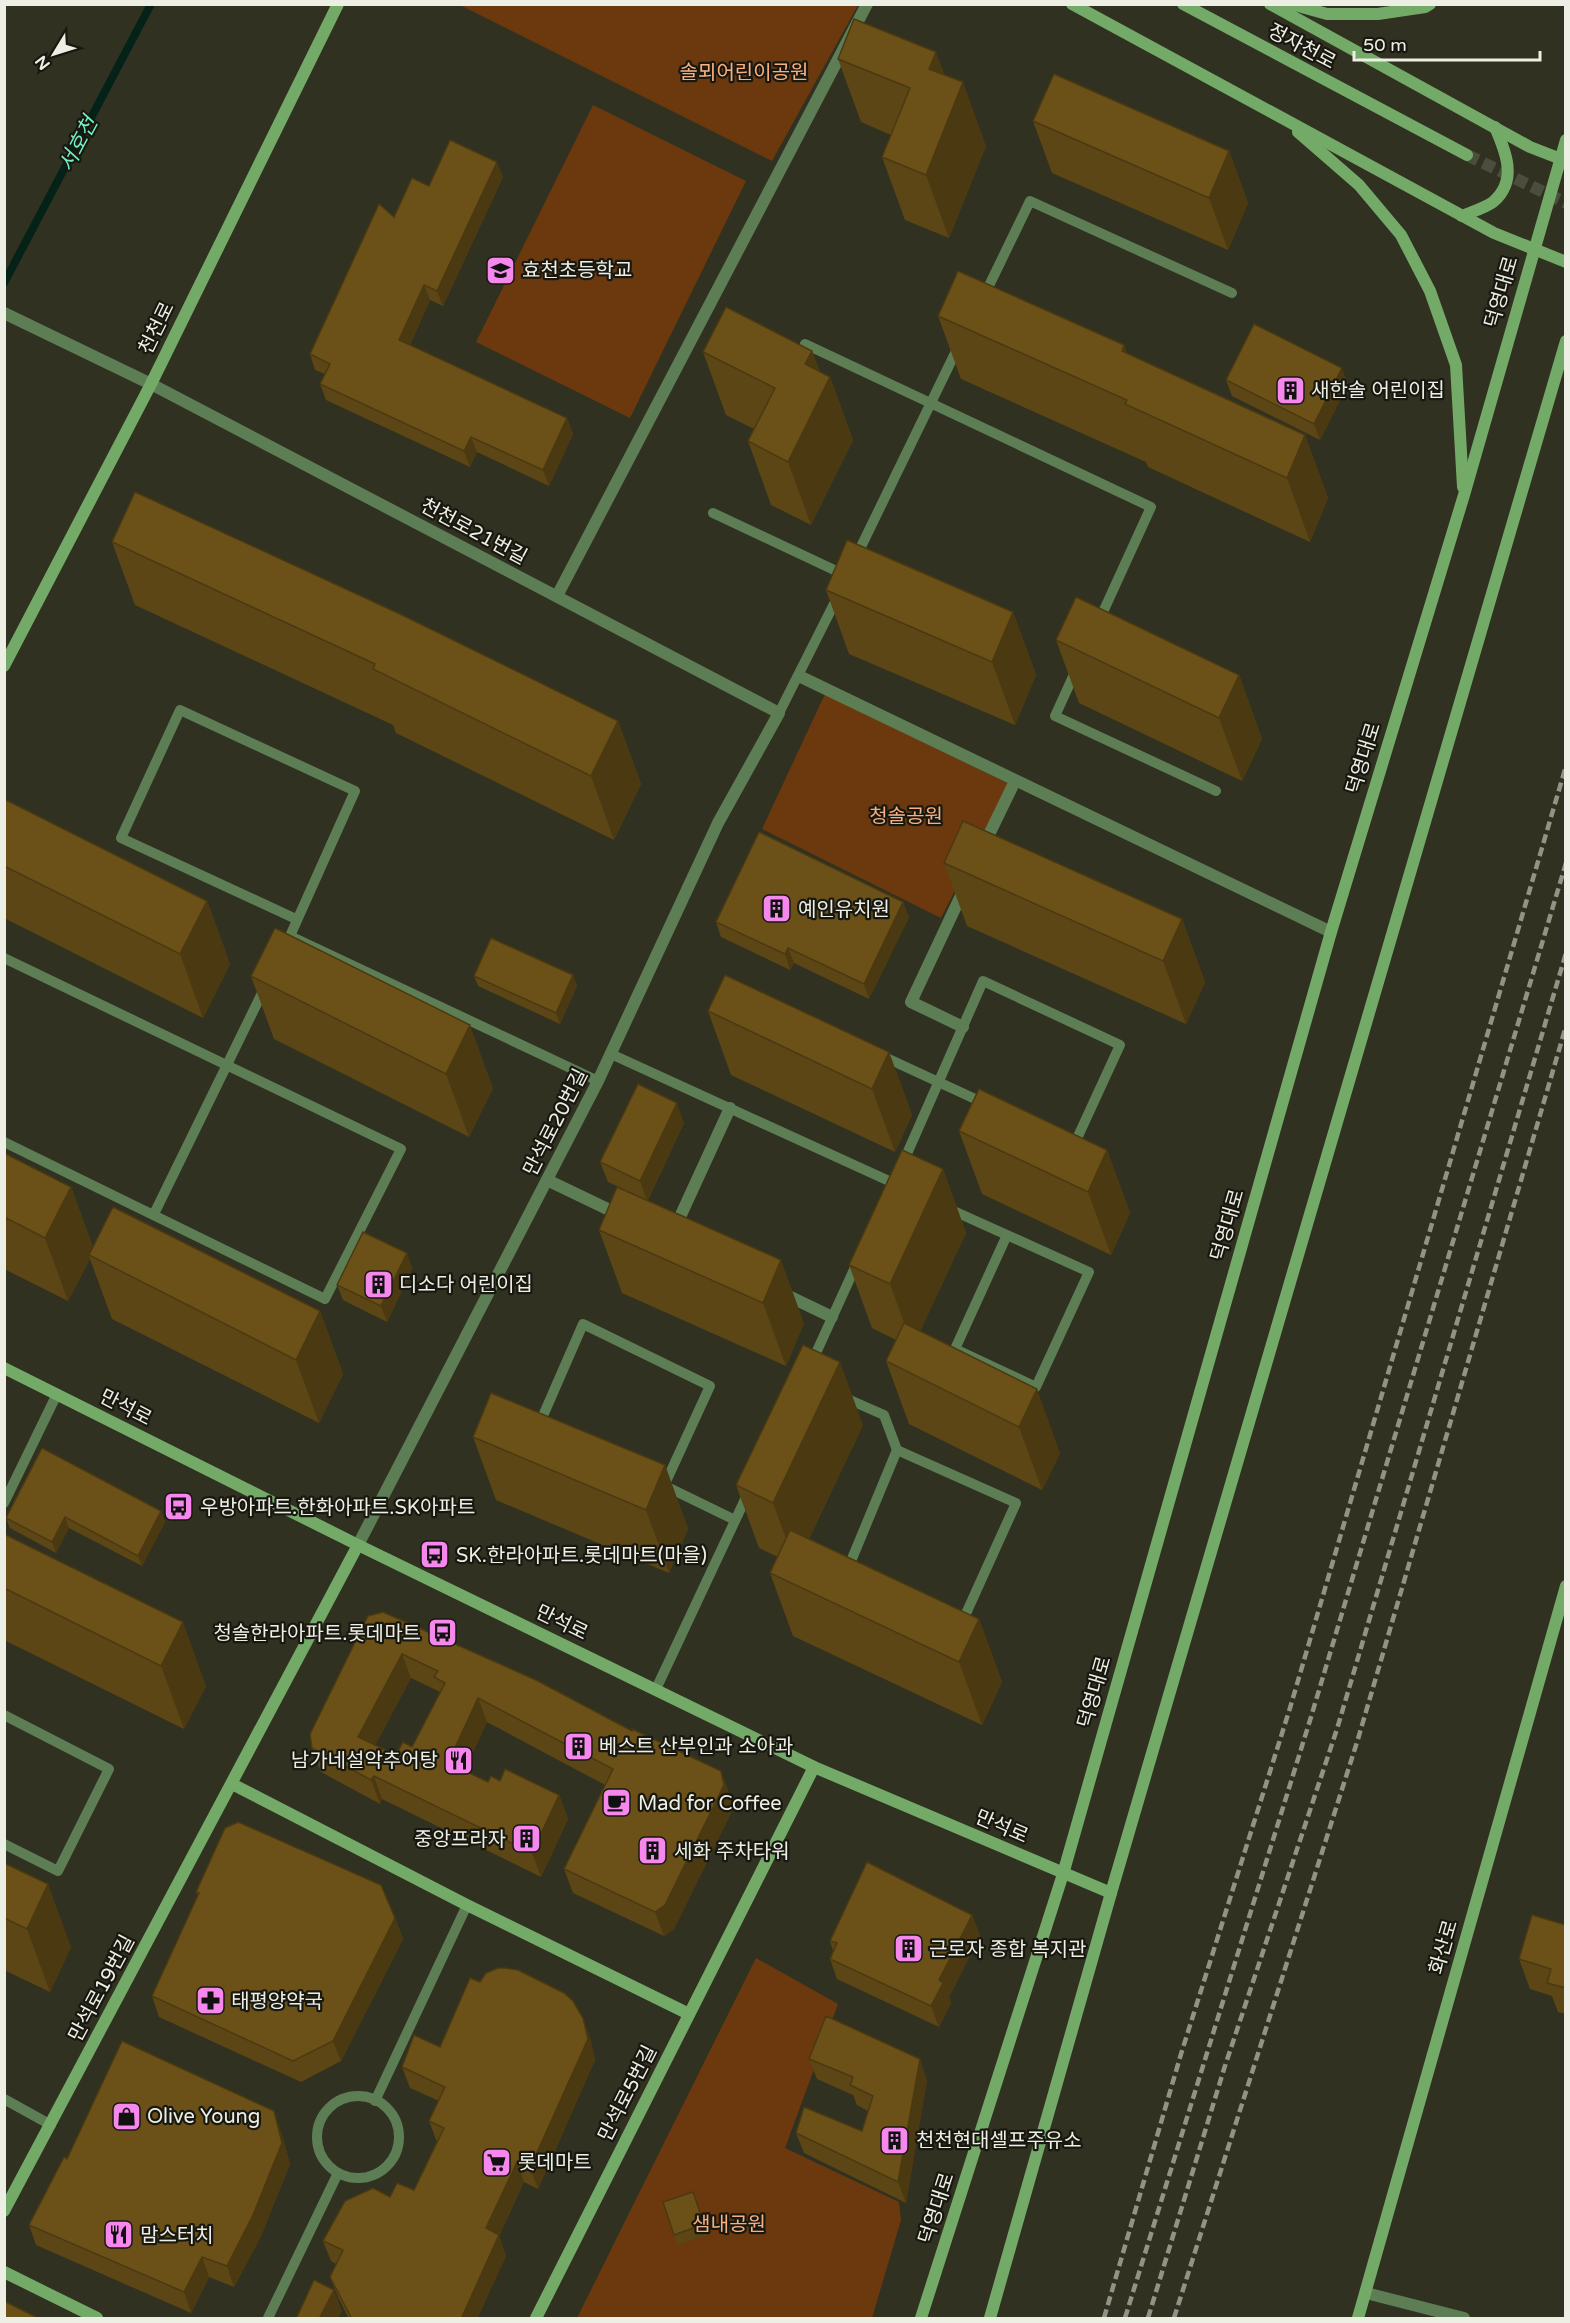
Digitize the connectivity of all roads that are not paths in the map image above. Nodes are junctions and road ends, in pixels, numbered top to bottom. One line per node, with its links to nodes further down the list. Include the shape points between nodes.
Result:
1 (338, 4): 22 (main road, 천천로)
2 (867, 4): 27 (street)
3 (1072, 4): 8 (main road)
4 (1183, 4): 11 (main road, 정자천로)
5 (1270, 4): 9 (main road)
6 (1291, 4): 7 (main road, via 1327,14 1378,14)
7 (1430, 4)
8 (1279, 116): 13 (main road); 24 (main road, via 1359,185 1401,235 1430,291 1456,365)
9 (1495, 127): 12 (main road); 13 (main road, via 1508,157 1506,185 1492,202)
10 (1566, 140): 12 (main road, 덕영대로)
11 (1467, 155)
12 (1563, 160): 14 (main road, 덕영대로)
13 (1462, 216): 14 (main road)
14 (1533, 251): 15 (main road); 24 (main road, 덕영대로)
15 (1566, 262)
16 (1232, 293): 17 (lane, via 1030,201)
17 (977, 308)
18 (4, 313): 22 (street, 천천로21번길)
19 (967, 330): 23 (lane)
20 (1566, 341): 81 (main road)
21 (805, 344): 23 (lane)
22 (151, 384): 27 (street, 천천로21번길); 30 (main road, 천천로)
23 (930, 404): 26 (lane); 28 (lane, via 1151,507)
24 (1464, 495): 38 (main road, 덕영대로)
25 (713, 513): 26 (lane)
26 (848, 576): 31 (lane)
27 (556, 596): 32 (street, 천천로21번길)
28 (1093, 633)
29 (1079, 664): 34 (lane, via 1055,716)
30 (4, 666)
31 (799, 676): 32 (lane); 33 (street)
32 (779, 713): 43 (street, 만석로20번길, via 718,823)
33 (1015, 780): 35 (street); 38 (street)
34 (1216, 791)
35 (980, 855)
36 (970, 876): 41 (street, via 911,1002)
37 (296, 919): 37 (lane, via 355,791 180,710 121,837); 45 (lane, via 287,941)
38 (1331, 932): 80 (main road, 덕영대로)
39 (4, 958): 44 (lane)
40 (270, 976): 44 (lane)
41 (963, 1027): 46 (lane); 49 (lane, via 983,981 1120,1045 1074,1145)
42 (873, 1052): 46 (lane)
43 (611, 1054): 45 (street, 만석로20번길); 47 (lane)
44 (227, 1066): 55 (lane); 55 (lane, via 401,1149 325,1299)
45 (598, 1081): 51 (street, 만석로20번길)
46 (938, 1082): 48 (lane); 52 (lane)
47 (730, 1108): 52 (lane); 58 (street)
48 (1001, 1111)
49 (1063, 1140)
50 (4, 1142): 55 (lane)
51 (546, 1180): 56 (street); 71 (street, 만석로20번길)
52 (892, 1188): 53 (lane)
53 (915, 1193)
54 (936, 1203): 57 (lane)
55 (154, 1214)
56 (628, 1220)
57 (1007, 1235): 57 (lane, via 1089,1272 1036,1387 954,1349)
58 (670, 1239)
59 (861, 1255): 61 (lane)
60 (771, 1288): 61 (street)
61 (832, 1317): 63 (lane)
62 (4, 1368): 65 (main road, 만석로)
63 (804, 1379)
64 (834, 1393): 67 (lane, via 884,1415)
65 (57, 1394): 69 (lane); 71 (main road, 만석로)
66 (549, 1430): 70 (lane, via 538,1425 583,1324 710,1386 658,1483)
67 (897, 1450): 72 (lane, via 849,1566); 74 (lane, via 1016,1503 964,1618)
68 (755, 1479): 70 (lane)
69 (4, 1503)
70 (735, 1520): 75 (lane)
71 (358, 1545): 75 (main road, 만석로); 78 (main road, 만석로19번길)
72 (870, 1575)
73 (1566, 1586): 90 (main road, 화산로)
74 (943, 1608)
75 (656, 1689): 77 (main road, 만석로)
76 (4, 1715): 79 (lane, via 109,1769 58,1871)
77 (814, 1767): 80 (main road, 만석로); 83 (main road, 만석로5번길)
78 (232, 1784): 82 (main road); 86 (main road, 만석로19번길)
79 (4, 1844)
80 (1063, 1874): 81 (main road, 만석로); 94 (main road, 덕영대로)
81 (1111, 1893): 95 (main road)
82 (467, 1905): 83 (main road); 85 (lane)
83 (689, 2014): 93 (main road, 만석로5번길)
84 (4, 2100): 86 (lane)
85 (375, 2101): 87 (lane, via 355,2096 342,2099 323,2116 317,2141 328,2165); 87 (lane, via 392,2114 398,2127 395,2154 375,2174 363,2178)
86 (51, 2125): 88 (main road, 만석로19번길)
87 (338, 2173): 92 (lane)
88 (4, 2211)
89 (4, 2272): 91 (main road)
90 (1366, 2293): 96 (main road, 화산로); 97 (street)
91 (97, 2319)
92 (268, 2319)
93 (536, 2319)
94 (921, 2319)
95 (990, 2319)
96 (1358, 2319)
97 (1464, 2319)

